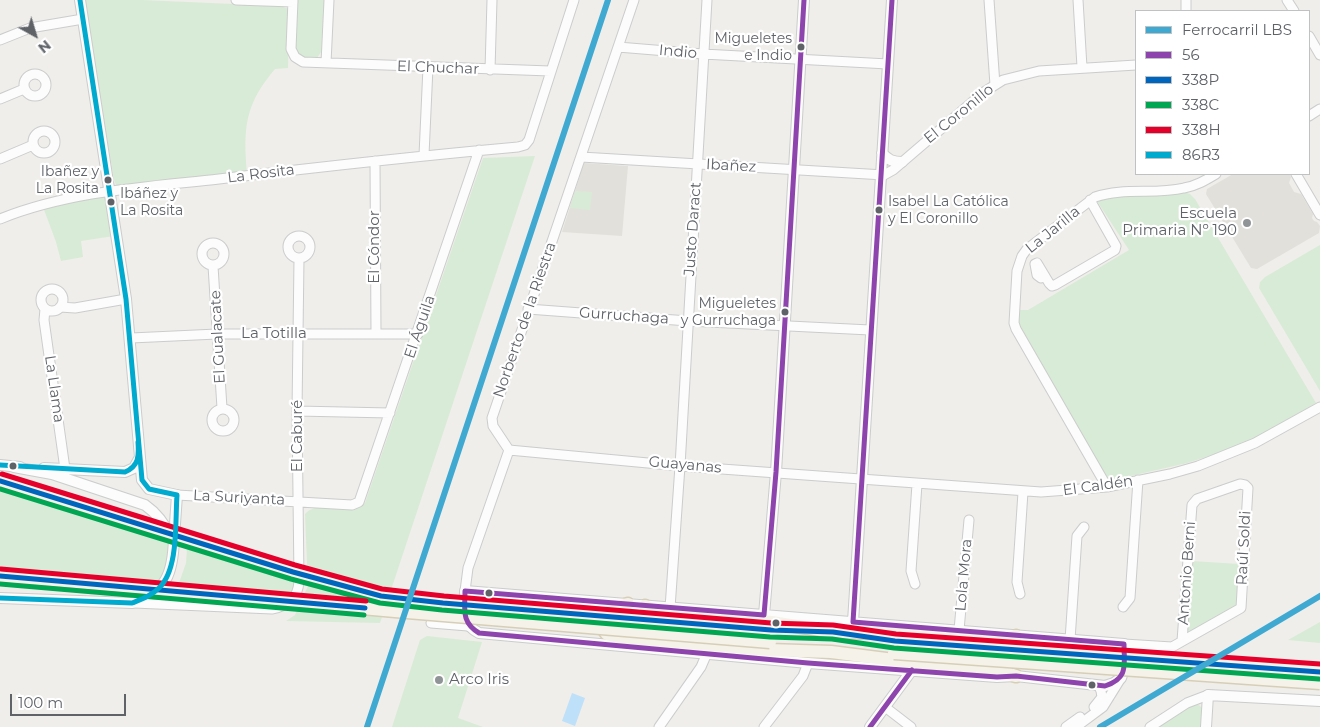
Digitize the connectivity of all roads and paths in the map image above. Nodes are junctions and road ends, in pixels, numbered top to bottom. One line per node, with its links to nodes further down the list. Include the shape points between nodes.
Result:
1 (80, 0): 13 (street, La Suriyanta)
2 (236, 0): 12 (street)
3 (329, 0): 20 (street)
4 (492, 0): 25 (street)
5 (574, 0): 26 (street)
6 (634, 0): 16 (street, Norberto de la Riestra)
7 (707, 0): 17 (street, Justo Daract)
8 (804, 0): 19 (street)
9 (892, 0): 21 (street)
10 (989, 0): 27 (street)
11 (1078, 0): 24 (street)
12 (293, 1): 20 (street, via 292,53 303,62)
13 (83, 19): 15 (street, via 30,28); 43 (street, La Suriyanta)
14 (1310, 38): 18 (street)
15 (0, 40)
16 (618, 47): 17 (street, Indio); 34 (street, Norberto de la Riestra)
17 (703, 54): 19 (street, Indio); 38 (street, Justo Daract)
18 (1320, 56)
19 (800, 59): 21 (street, Indio); 39 (street)
20 (326, 63): 23 (street, El Chuchar)
21 (888, 64): 32 (street)
22 (1135, 65): 24 (street, El Coronillo)
23 (428, 67): 25 (street, El Chuchar); 33 (street)
24 (1082, 67): 27 (street, El Coronillo, via 1029,72)
25 (490, 70): 26 (street, El Chuchar)
26 (550, 72): 31 (street, La Rosita, via 525,145)
27 (995, 85): 37 (street, El Coronillo)
28 (24, 89): 29 (street)
29 (0, 99)
30 (33, 145): 35 (street)
31 (479, 150): 33 (street, La Rosita); 59 (street, El Águila)
32 (882, 153): 37 (street, via 887,159); 40 (street)
33 (424, 155): 36 (street, La Rosita)
34 (580, 156): 38 (street, Ibañez); 53 (street, Norberto de la Riestra)
35 (0, 159)
36 (375, 160): 43 (street, La Rosita); 58 (street, El Cóndor)
37 (902, 162): 40 (street, El Coronillo, via 889,173)
38 (698, 164): 39 (street, Ibañez); 54 (street, Justo Daract)
39 (794, 169): 40 (street, Ibañez); 55 (street)
40 (881, 175): 56 (street)
41 (1214, 175): 44 (street, La Jarilla, via 1184,188 1121,191)
42 (1297, 175): 45 (street)
43 (110, 191): 46 (street, La Rosita, via 45,203); 50 (street, La Suriyanta)
44 (1090, 200): 49 (street, via 1116,246 1115,250 1055,286); 77 (street, La Jarilla, via 1022,256 1017,271 1014,323)
45 (1320, 215)
46 (0, 219)
47 (299, 259): 60 (street, El Caburé)
48 (213, 266): 57 (street, El Gualacate)
49 (1045, 277)
50 (126, 299): 51 (street, via 75,308); 61 (street, La Suriyanta)
51 (60, 307): 52 (street, via 52,311); 52 (street, via 62,294 50,288 40,298)
52 (45, 309): 71 (street, La Llama)
53 (528, 309): 54 (street, Gurruchaga); 66 (street, Norberto de la Riestra, via 492,418 493,426)
54 (688, 321): 55 (street, Gurruchaga); 70 (street, Justo Daract)
55 (785, 326): 56 (street, Gurruchaga); 72 (street)
56 (870, 330): 73 (street)
57 (217, 334): 60 (street, La Totilla); 61 (street, La Totilla); 63 (street, El Gualacate)
58 (376, 334): 59 (street, La Totilla); 60 (street, La Totilla)
59 (418, 334): 65 (street, El Águila)
60 (298, 335): 64 (street, El Caburé)
61 (131, 338): 67 (street, La Suriyanta)
62 (1320, 407): 74 (street, El Caldén, via 1228,454 1198,466)
63 (222, 408)
64 (297, 411): 65 (street); 80 (street, El Caburé)
65 (390, 412): 81 (street, El Águila)
66 (509, 450): 70 (street, Guayanas); 88 (street, via 468,568)
67 (139, 459): 71 (street, via 134,468 125,472); 79 (street, La Suriyanta, via 142,480 149,489)
68 (0, 465): 69 (street)
69 (14, 466): 71 (street); 85 (street, via 52,474 145,505 165,524)
70 (680, 466): 72 (street, Guayanas); 95 (street, Justo Daract)
71 (65, 469)
72 (776, 472): 73 (street, Guayanas); 96 (street)
73 (861, 480): 76 (street, El Caldén); 97 (street)
74 (1138, 480): 77 (street, El Caldén); 94 (street, via 1130,598)
75 (0, 481): 102 (main road, bridge, via 380,596)
76 (917, 484): 78 (street, El Caldén); 87 (street, via 910,571)
77 (1107, 487): 78 (street, El Caldén)
78 (1023, 492): 89 (street, via 1017,582)
79 (176, 495): 80 (street, La Suriyanta); 85 (street)
80 (298, 502): 81 (street, La Suriyanta, via 352,506); 91 (street, El Caburé, via 299,586 291,603 261,609)
81 (358, 502)
82 (1192, 505): 105 (street, Antonio Berni); 105 (street, Raúl Soldi, via 1197,499 1240,484 1248,488 1241,608)
83 (969, 520): 100 (street, Lola Mora)
84 (1084, 527): 104 (street, via 1077,536)
85 (174, 546): 91 (street, via 173,562 162,586 146,598)
86 (0, 576): 102 (main road, bridge, via 395,611)
87 (915, 584)
88 (465, 591): 92 (street); 99 (street)
89 (1020, 594)
90 (0, 598): 91 (street)
91 (132, 603)
92 (628, 604): 93 (street); 108 (main road, via 604,615 602,626 607,634 750,648)
93 (645, 606): 95 (street); 101 (main road, via 657,613 772,622)
94 (1123, 607)
95 (670, 608): 96 (street)
96 (764, 615): 97 (street)
97 (853, 622): 100 (street)
98 (430, 623): 99 (street)
99 (468, 626): 109 (street, via 479,633)
100 (959, 630): 103 (street)
101 (833, 632): 102 (main road); 103 (main road, via 1002,641); 107 (main road)
102 (771, 636): 108 (main road)
103 (1016, 636): 104 (street); 113 (street, via 1024,641 1030,656 1028,665)
104 (1070, 640): 106 (street)
105 (1182, 641): 106 (street, via 1172,647)
106 (1124, 644): 114 (street)
107 (894, 647): 108 (main road); 112 (main road, bridge); 115 (main road, bridge)
108 (831, 652): 113 (main road, via 1000,670)
109 (707, 653): 110 (street); 120 (street)
110 (808, 663): 111 (street); 121 (street)
111 (912, 670): 113 (street, via 997,678); 119 (street)
112 (1320, 672)
113 (1016, 676): 116 (street)
114 (1121, 678): 116 (street); 125 (street, via 1103,707)
115 (1320, 683)
116 (1099, 686): 124 (street, via 1100,701)
117 (1208, 694): 118 (street); 126 (street, via 1187,703); 127 (street)
118 (1320, 702)
119 (885, 707): 122 (street); 123 (street)
120 (659, 727)
121 (764, 727)
122 (870, 727)
123 (912, 727)
124 (1066, 727)
125 (1076, 727)
126 (1150, 727)
127 (1206, 727)

